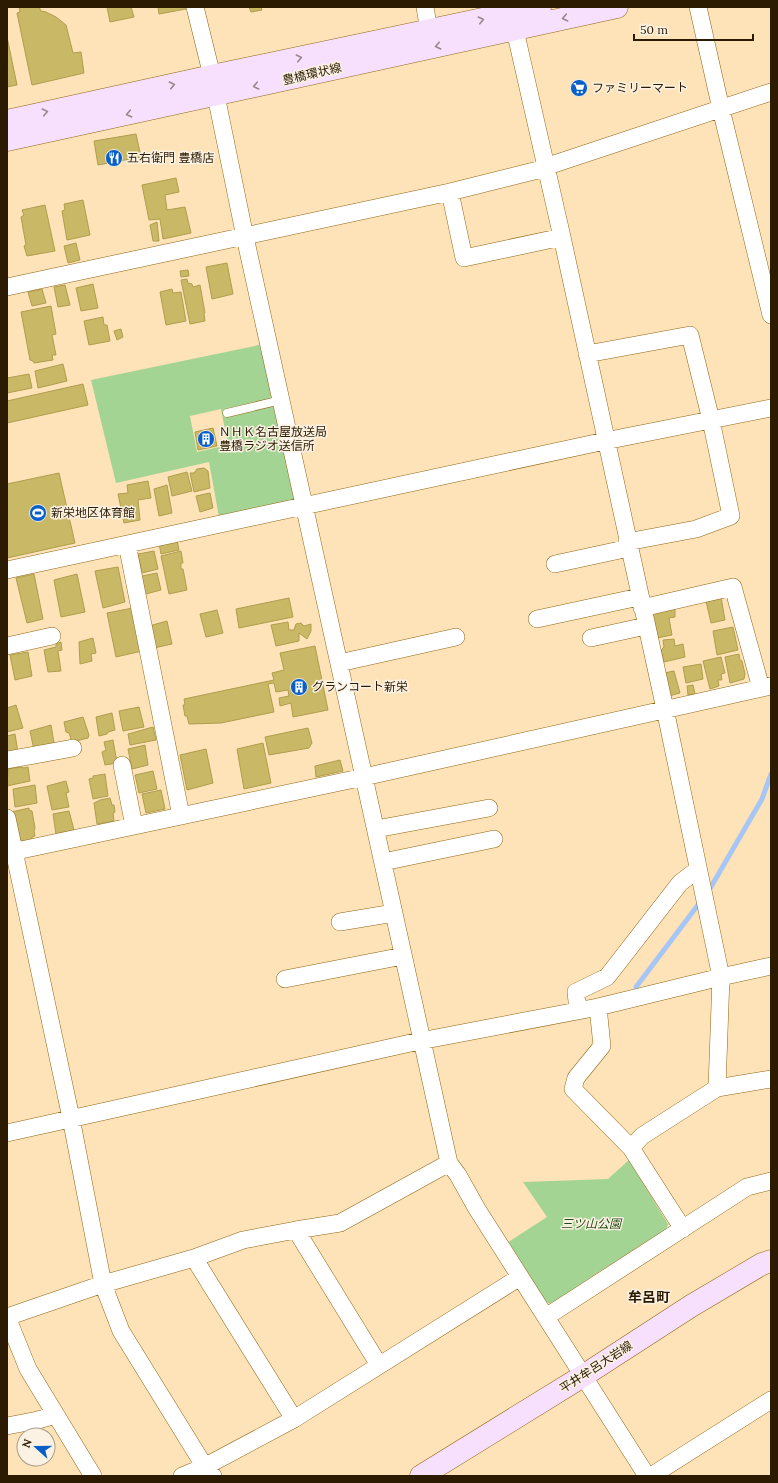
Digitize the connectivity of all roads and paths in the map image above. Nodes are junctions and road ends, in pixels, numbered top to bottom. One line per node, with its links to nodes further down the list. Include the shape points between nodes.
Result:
1 (195, 7): 7 (street)
2 (540, 7): 5 (main road, 豊橋環状線)
3 (617, 7): 5 (main road, 豊橋環状線, one-way to 5)
4 (698, 7): 9 (street)
5 (512, 16): 6 (main road, 豊橋環状線, one-way to 5); 7 (main road, 豊橋環状線, one-way to 7); 12 (street)
6 (426, 17): 7 (main road, 豊橋環状線, one-way to 6)
7 (214, 86): 10 (main road, 豊橋環状線, one-way to 7); 11 (main road, 豊橋環状線, one-way to 11); 15 (street)
8 (771, 92): 9 (street)
9 (721, 109): 12 (street); 17 (street)
10 (7, 121)
11 (7, 140)
12 (546, 168): 13 (street); 14 (street)
13 (450, 192): 14 (street, via 464,258); 15 (street)
14 (562, 236): 18 (street)
15 (245, 237): 16 (street); 19 (street)
16 (7, 287)
17 (771, 315)
18 (587, 354): 22 (street, via 690,335); 23 (street)
19 (281, 400): 21 (lane); 24 (street)
20 (771, 408): 22 (street)
21 (227, 413)
22 (711, 420): 23 (street); 26 (street, via 731,516 696,529)
23 (605, 441): 24 (street); 26 (street)
24 (304, 505): 25 (street); 36 (street)
25 (127, 544): 28 (street); 44 (street)
26 (628, 545): 27 (street); 29 (street)
27 (555, 564)
28 (7, 570)
29 (641, 602): 30 (street); 31 (street); 37 (street, via 733,587)
30 (537, 619)
31 (646, 626): 34 (street); 38 (street)
32 (52, 636): 35 (street)
33 (456, 636): 36 (street)
34 (591, 638)
35 (7, 646)
36 (339, 663): 42 (street)
37 (766, 687): 38 (street)
38 (664, 709): 42 (street); 51 (street)
39 (73, 748): 40 (street)
40 (7, 760)
41 (122, 765): 46 (street)
42 (364, 778): 44 (street); 47 (street)
43 (489, 808): 47 (street)
44 (181, 816): 46 (street)
45 (7, 818): 49 (street)
46 (134, 826): 49 (street)
47 (376, 829): 50 (street)
48 (494, 839): 50 (street)
49 (11, 853): 63 (street)
50 (383, 862): 52 (street)
51 (698, 869): 56 (street); 59 (street, via 680,883 607,977 576,992)
52 (394, 913): 53 (street); 54 (street)
53 (340, 922)
54 (403, 956): 57 (street); 60 (street)
55 (771, 966): 56 (street)
56 (721, 977): 58 (street); 62 (street)
57 (285, 979)
58 (598, 1007): 59 (street); 65 (street, via 602,1046 576,1078 573,1089)
59 (578, 1010): 60 (street)
60 (422, 1041): 63 (street); 66 (street)
61 (771, 1079): 62 (street)
62 (717, 1088): 65 (street, via 642,1136)
63 (71, 1118): 64 (street); 73 (street)
64 (7, 1133)
65 (630, 1148): 68 (street)
66 (449, 1163): 69 (street, via 340,1223); 72 (street)
67 (771, 1181): 68 (street, via 747,1187)
68 (683, 1229): 75 (street)
69 (296, 1230): 70 (street, via 243,1240); 76 (street)
70 (194, 1258): 73 (street); 80 (street)
71 (771, 1261): 77 (main road, 平井牟呂大岩線, via 691,1306)
72 (520, 1277): 75 (street); 76 (street)
73 (103, 1284): 74 (street); 82 (street, via 121,1331)
74 (7, 1317): 79 (street, via 28,1369)
75 (546, 1317): 77 (street)
76 (379, 1366): 80 (street)
77 (583, 1376): 85 (main road, 平井牟呂大岩線); 86 (street)
78 (771, 1400): 87 (street)
79 (56, 1415): 81 (street); 83 (street)
80 (294, 1418): 82 (street)
81 (7, 1426)
82 (210, 1471): 84 (street)
83 (93, 1476)
84 (182, 1476)
85 (421, 1476)
86 (647, 1476)
87 (651, 1476)

